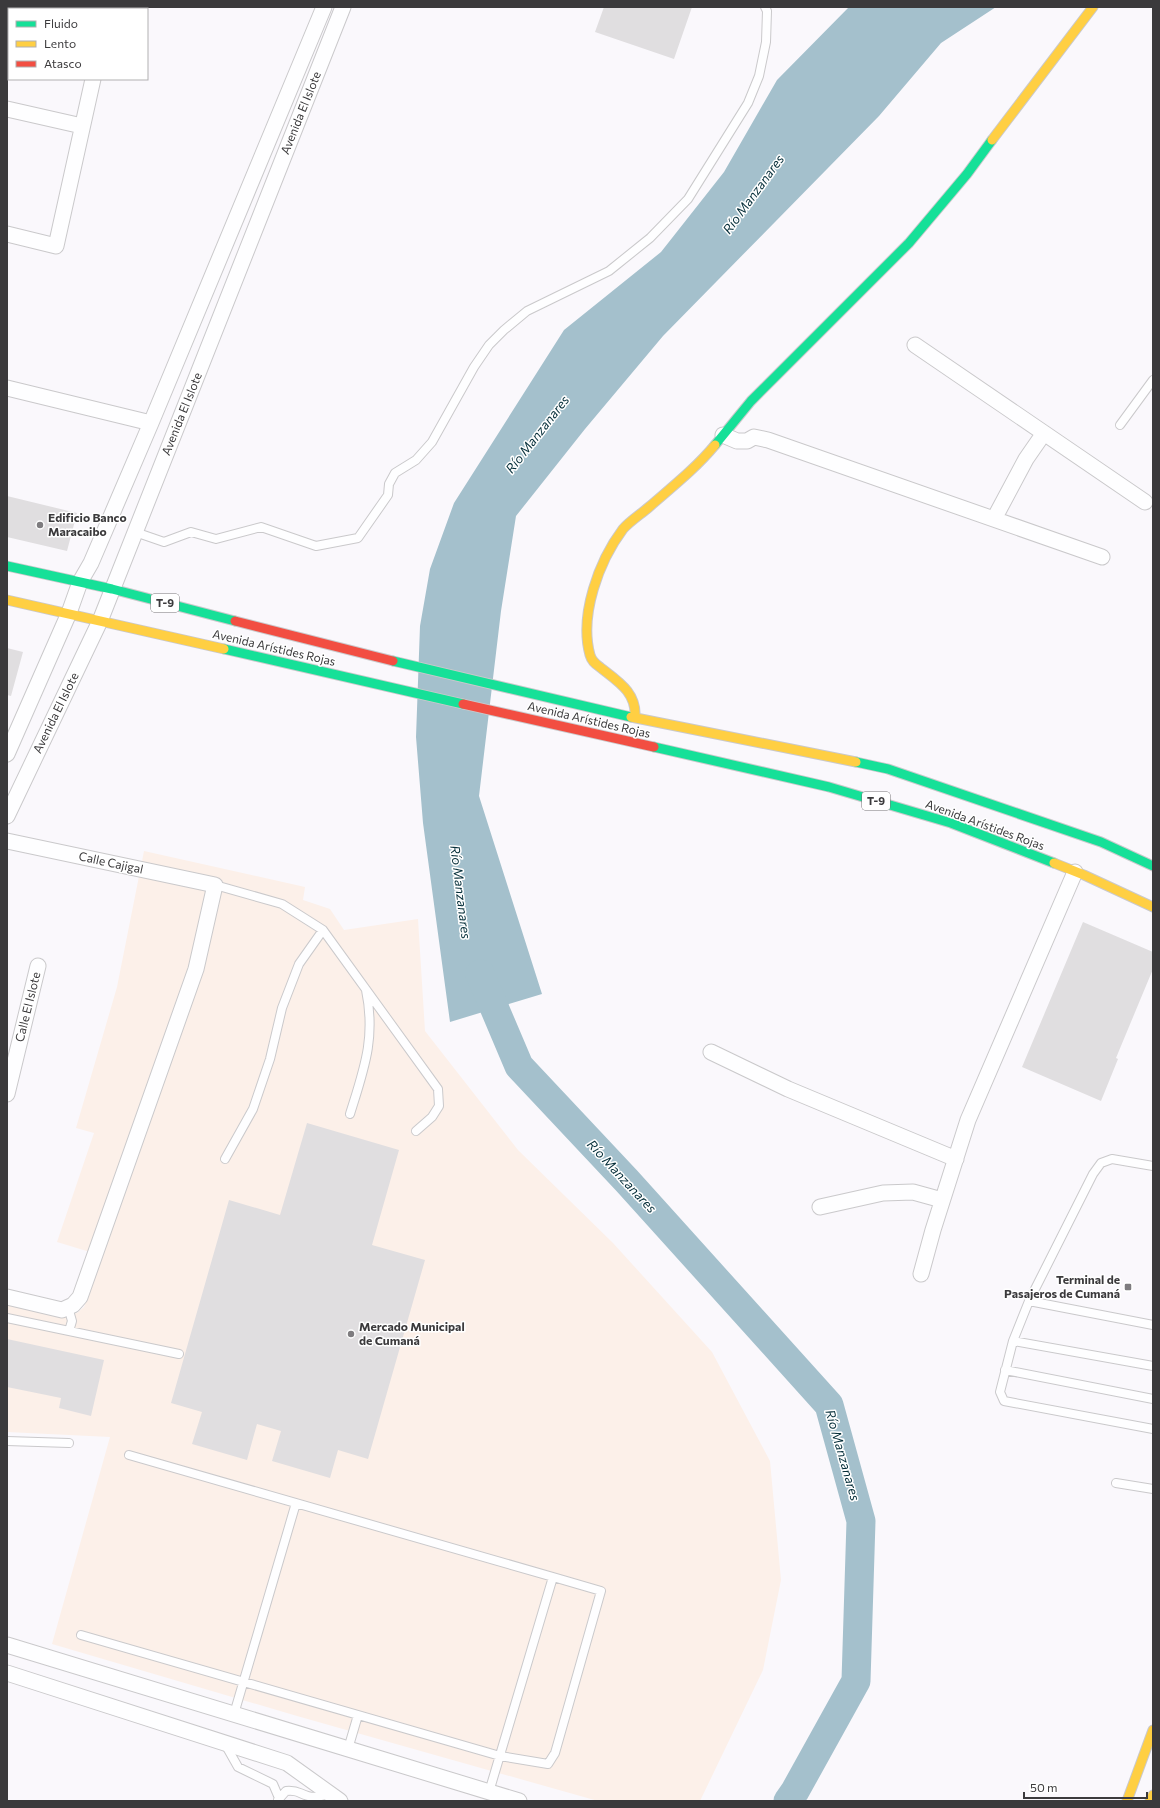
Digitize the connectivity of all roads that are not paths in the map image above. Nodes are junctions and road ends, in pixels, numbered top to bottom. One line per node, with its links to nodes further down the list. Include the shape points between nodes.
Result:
1 (324, 7): 12 (street, Avenida El Islote)
2 (343, 7): 18 (street, Avenida El Islote)
3 (765, 7): 18 (lane, via 766,42 759,76 748,102 688,198 650,238 609,271 527,311 489,345 432,442 416,460 395,473 389,484 388,495 358,538 316,546 261,527 216,539 192,532 164,542)
4 (1093, 7): 15 (main road, via 967,174 909,243 751,401)
5 (93, 80): 7 (street)
6 (7, 109): 7 (street)
7 (82, 126): 8 (street, via 56,246)
8 (7, 234)
9 (915, 345): 14 (street)
10 (1153, 380): 13 (lane)
11 (7, 388): 12 (street)
12 (152, 423): 21 (street, Avenida El Islote, via 91,564)
13 (1120, 425)
14 (1044, 433): 16 (street); 17 (street, via 1023,464)
15 (723, 435): 17 (street, via 737,442 754,438 768,440); 26 (main road, via 703,460 624,528 600,568 595,582 588,612 589,653 592,662 630,692 636,704)
16 (1145, 502)
17 (994, 519): 19 (street)
18 (135, 532): 22 (street, Avenida El Islote)
19 (1102, 557)
20 (7, 566): 21 (main road, Avenida Arístides Rojas / T-9)
21 (80, 582): 22 (main road, Avenida Arístides Rojas / T-9); 24 (street, Avenida El Islote)
22 (112, 589): 25 (street, Avenida El Islote); 26 (main road, Avenida Arístides Rojas / T-9, via 322,644)
23 (7, 600): 24 (main road, Avenida Arístides Rojas / T-9)
24 (69, 613): 25 (main road, Avenida Arístides Rojas / T-9); 27 (street, Avenida El Islote)
25 (100, 621): 28 (street, Avenida El Islote); 31 (main road, Avenida Arístides Rojas / T-9, via 829,787 951,823)
26 (636, 718): 30 (main road, Avenida Arístides Rojas / T-9, via 888,770 1101,842)
27 (7, 754)
28 (7, 816)
29 (7, 841): 32 (street, Calle Cajigal)
30 (1153, 866)
31 (1075, 872): 33 (main road, Avenida Arístides Rojas / T-9); 43 (street, via 968,1120)
32 (215, 885): 34 (lane, via 282,904); 50 (street, via 196,969 80,1297 73,1306)
33 (1153, 907)
34 (323, 930): 36 (lane); 42 (lane, via 299,964 282,1008 270,1059 253,1109)
35 (38, 966): 38 (street, Calle El Islote)
36 (365, 986): 40 (lane, via 370,1011 370,1041); 41 (lane, via 438,1089 439,1106 432,1117)
37 (711, 1052): 43 (street, via 788,1089)
38 (9, 1074): 39 (street, Calle El Islote)
39 (7, 1094)
40 (350, 1114)
41 (416, 1131)
42 (225, 1159)
43 (956, 1159): 45 (street)
44 (1153, 1166): 49 (lane, via 1112,1159 1101,1163 1093,1174)
45 (942, 1200): 46 (street, via 913,1192 883,1192); 47 (street)
46 (820, 1207)
47 (921, 1274)
48 (7, 1297): 50 (street, via 62,1310)
49 (1029, 1301): 52 (lane); 54 (lane)
50 (68, 1307): 53 (lane, via 72,1321)
51 (7, 1318): 53 (lane)
52 (1153, 1326)
53 (69, 1331): 55 (lane)
54 (1013, 1341): 56 (lane); 57 (lane)
55 (179, 1354)
56 (1153, 1366)
57 (1005, 1370): 58 (lane); 59 (lane, via 1000,1392 1004,1401)
58 (1153, 1399)
59 (1153, 1429)
60 (7, 1441): 61 (lane)
61 (68, 1443)
62 (129, 1455): 65 (lane)
63 (1116, 1483): 64 (lane)
64 (1153, 1489)
65 (296, 1503): 66 (lane); 70 (lane)
66 (553, 1577): 76 (lane); 76 (lane, via 601,1591 555,1753 548,1764)
67 (81, 1635): 70 (lane)
68 (7, 1645): 71 (street)
69 (7, 1673): 74 (street)
70 (244, 1682): 71 (lane); 72 (lane)
71 (234, 1714): 75 (street)
72 (358, 1715): 75 (lane); 76 (lane)
73 (1152, 1736): 82 (main road)
74 (224, 1742): 79 (street, via 288,1763); 80 (lane, via 238,1767 274,1784)
75 (348, 1749): 77 (street)
76 (500, 1756): 77 (lane)
77 (489, 1792): 81 (street)
78 (1153, 1795): 83 (main road)
79 (335, 1798): 80 (lane, via 306,1796 298,1790 286,1791)
80 (278, 1800)
81 (518, 1801)
82 (1127, 1801)
83 (1150, 1801)

